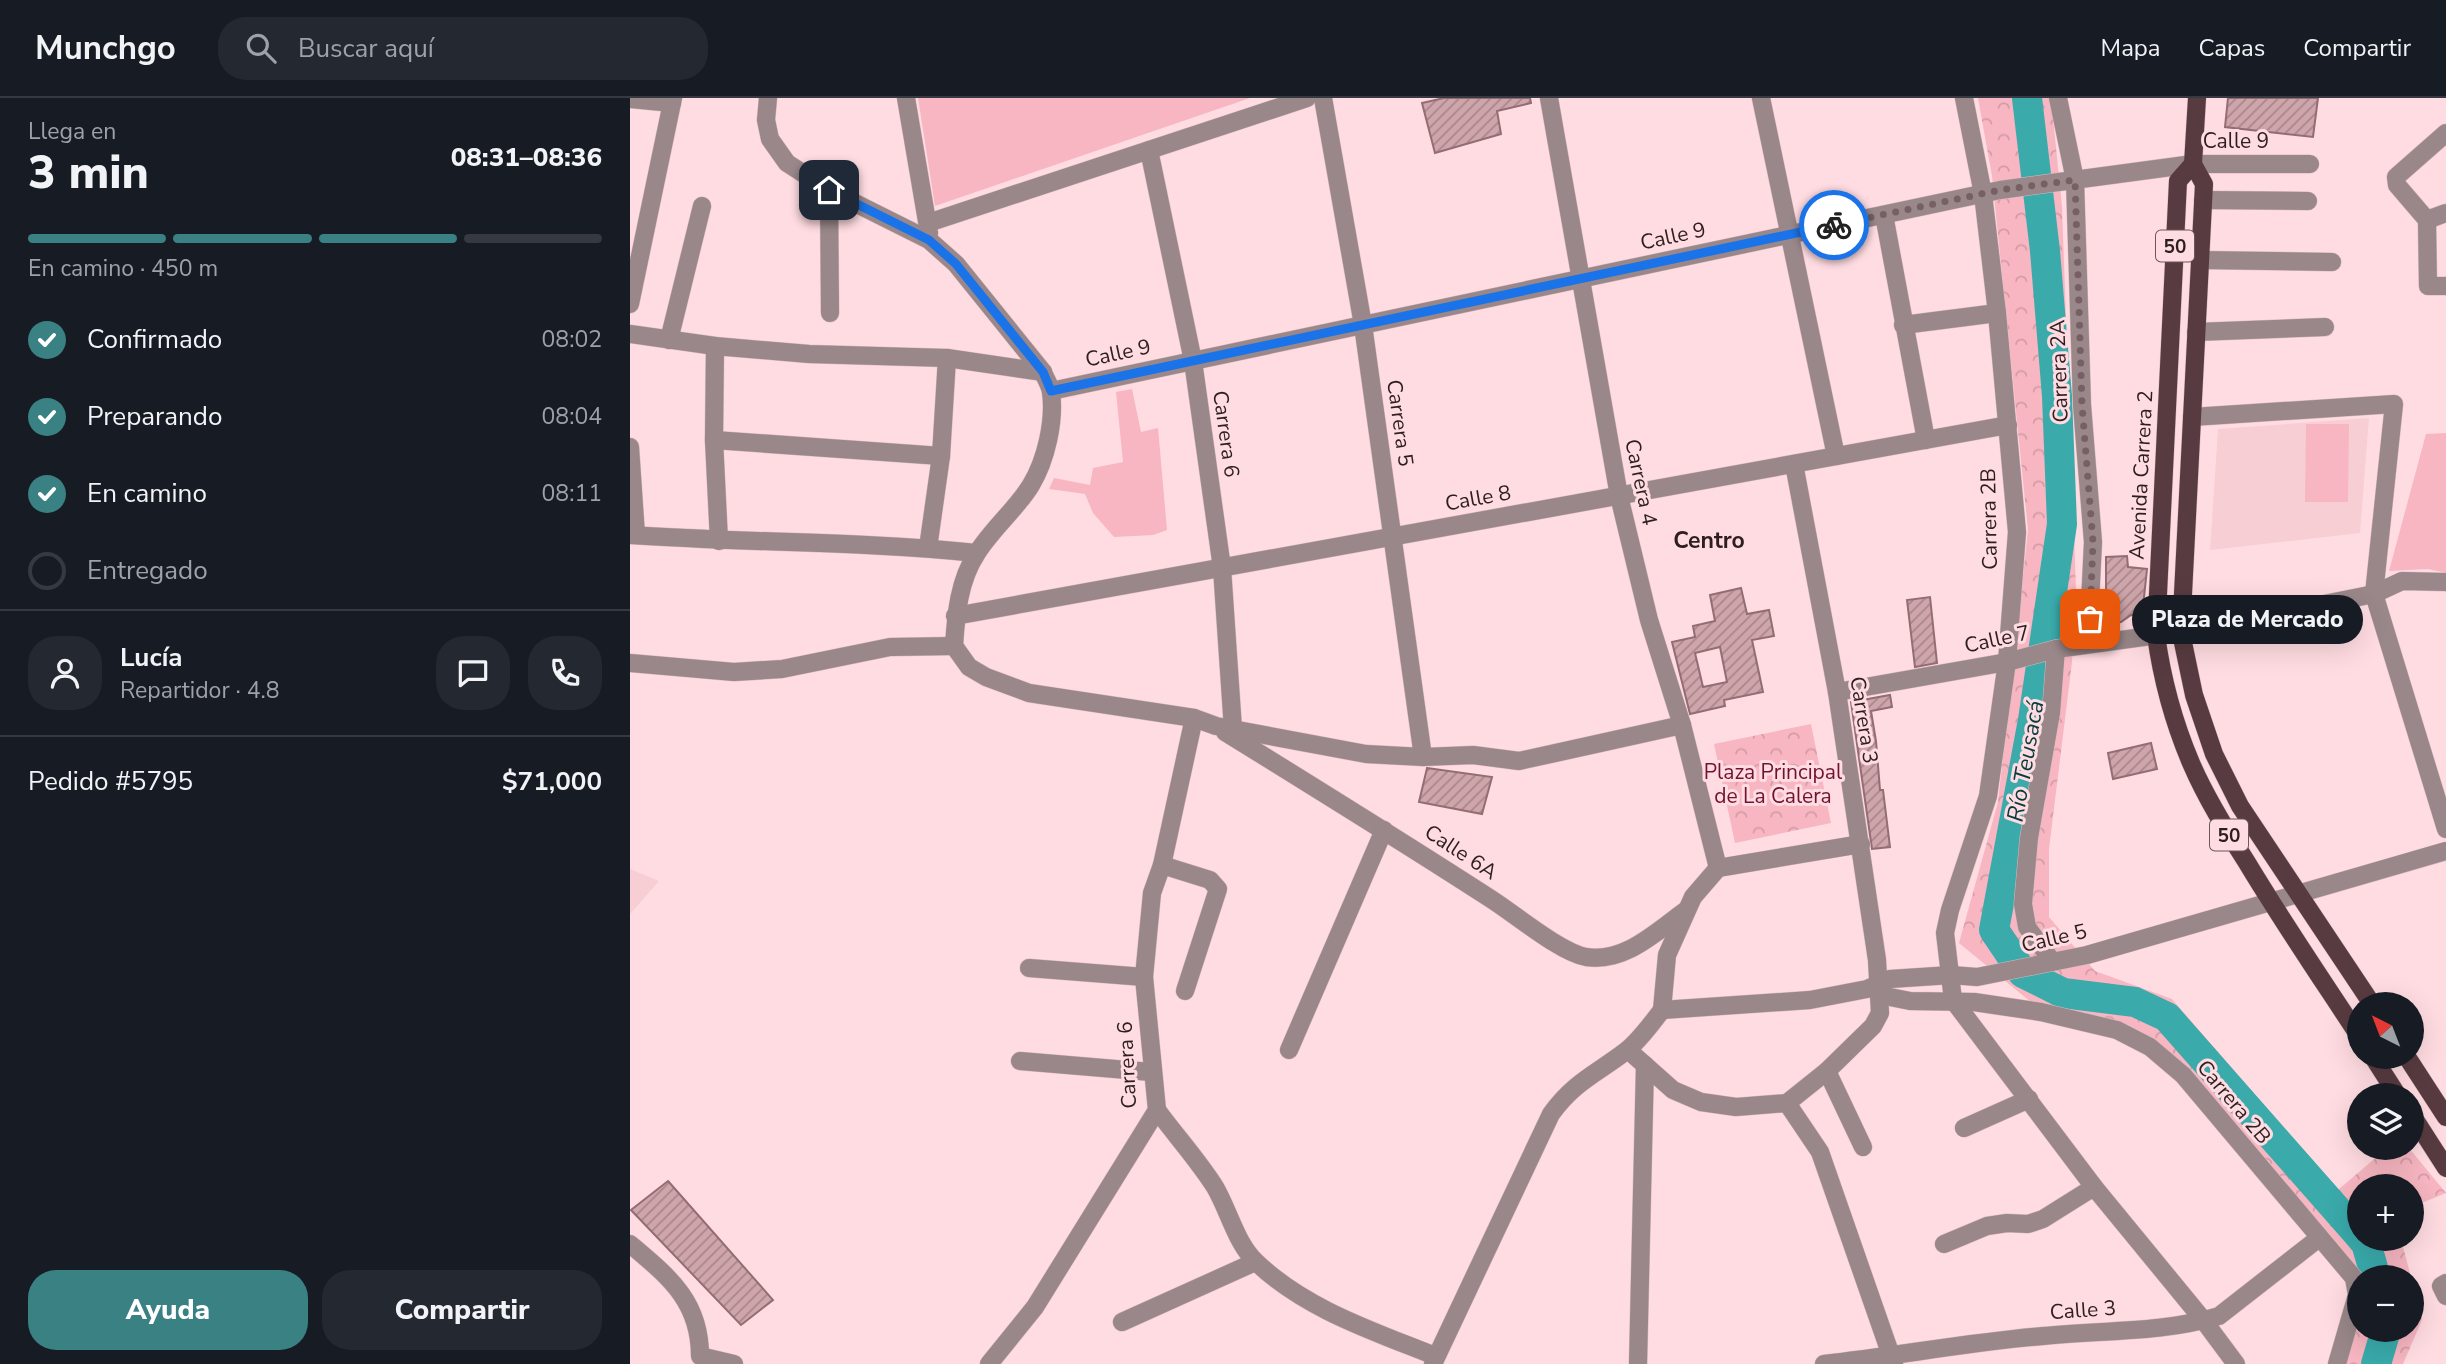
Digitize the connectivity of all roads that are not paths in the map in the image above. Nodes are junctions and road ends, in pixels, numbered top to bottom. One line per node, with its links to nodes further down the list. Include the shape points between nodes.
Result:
1 (768, 98): 17 (street, via 770,139 787,163)
2 (906, 98): 25 (street)
3 (1307, 98): 13 (street)
4 (1323, 98): 34 (street, Carrera 5)
5 (1549, 98): 29 (street, Carrera 4)
6 (1761, 98): 26 (street)
7 (1964, 98): 18 (street, Carrera 2B)
8 (2057, 98): 16 (street, Carrera 2A)
9 (2197, 98): 14 (main road, Avenida Carrera 2 / 50)
10 (630, 99): 11 (street)
11 (672, 101): 31 (street)
12 (2444, 139): 24 (street, via 2396,177 2397,185)
13 (1149, 150): 25 (street); 43 (street, Carrera 6)
14 (2193, 164): 15 (street, Calle 9); 16 (street, Calle 9); 19 (main road, Avenida Carrera 2 / 50, via 2204,184); 38 (main road, Avenida Carrera 2 / 50, via 2178,181)
15 (2310, 164)
16 (2075, 180): 18 (street, Calle 9); 66 (street, Carrera 2A, via 2082,405 2093,542)
17 (829, 190): 25 (street); 32 (street)
18 (1991, 192): 23 (street, Calle 9); 33 (street, Carrera 2B)
19 (2203, 200): 20 (street); 27 (main road, Avenida Carrera 2 / 50)
20 (2308, 201)
21 (702, 206): 40 (street)
22 (2446, 213): 24 (street)
23 (1884, 215): 26 (street, Calle 9); 35 (street)
24 (2427, 220): 30 (street)
25 (929, 231): 44 (street)
26 (1790, 234): 29 (street, Calle 9); 51 (street)
27 (2200, 260): 28 (street); 37 (main road, Avenida Carrera 2 / 50)
28 (2332, 262)
29 (1581, 279): 34 (street, Calle 9); 54 (street, Carrera 4)
30 (2437, 286)
31 (630, 304)
32 (830, 313)
33 (1997, 313): 35 (street); 47 (street, Carrera 2B)
34 (1363, 325): 43 (street, Calle 9); 56 (street, Carrera 5)
35 (1903, 325): 49 (street)
36 (2325, 327): 37 (street)
37 (2196, 332): 38 (main road); 46 (main road, Avenida Carrera 2 / 50)
38 (2171, 333): 65 (main road, Avenida Carrera 2 / 50)
39 (630, 334): 40 (street)
40 (669, 340): 41 (street)
41 (715, 346): 42 (street); 48 (street)
42 (947, 358): 44 (street); 52 (street)
43 (1193, 361): 45 (street, Calle 9); 60 (street, Carrera 6)
44 (1043, 372): 45 (street)
45 (1051, 391): 59 (street, via 1049,445 1031,486)
46 (2192, 417): 62 (street, via 2394,404); 64 (main road, Avenida Carrera 2 / 50)
47 (2008, 425): 49 (street, Calle 8); 69 (street, Carrera 2B, via 2017,532)
48 (714, 440): 52 (street); 57 (street)
49 (1926, 440): 51 (street, Calle 8)
50 (630, 447): 55 (street)
51 (1836, 456): 53 (street, Calle 8)
52 (941, 457): 58 (street)
53 (1794, 464): 54 (street, Calle 8); 71 (street, Carrera 3)
54 (1619, 496): 56 (street, Calle 8); 73 (street, Carrera 4, via 1649,620)
55 (633, 535): 57 (street)
56 (1394, 537): 60 (street, Calle 8); 76 (street, Carrera 5)
57 (719, 541): 58 (street)
58 (928, 548): 59 (street)
59 (976, 553): 63 (street, via 965,576)
60 (1222, 568): 63 (street, Calle 8); 74 (street, Carrera 6)
61 (2446, 582): 62 (street, Calle 7, via 2402,581)
62 (2374, 594): 64 (street, Calle 7); 78 (street)
63 (956, 616): 67 (street)
64 (2181, 633): 65 (street, Calle 7); 75 (main road, Avenida Carrera 2 / 50, via 2194,695)
65 (2156, 635): 66 (street, Calle 7); 77 (main road, Avenida Carrera 2 / 50, via 2174,719)
66 (2088, 644): 68 (street, Calle 7)
67 (954, 646): 70 (street, via 890,647 782,669 734,672); 72 (street, via 970,667 1029,693)
68 (2056, 649): 69 (street, Calle 7); 87 (street, via 2023,904 2028,927)
69 (2007, 662): 71 (street, Calle 7); 89 (street, Carrera 2B, via 1988,796 1945,933)
70 (630, 663)
71 (1837, 692): 80 (street, Carrera 3)
72 (1194, 718): 74 (street); 82 (street, Carrera 6)
73 (1682, 725): 76 (street, via 1519,761 1473,755); 83 (street, Carrera 4)
74 (1224, 727): 76 (street, via 1366,754); 79 (street, Calle 6A)
75 (2214, 754): 77 (main road); 84 (main road, Avenida Carrera 2 / 50, via 2240,806)
76 (1423, 757)
77 (2192, 764): 85 (main road, Avenida Carrera 2 / 50)
78 (2446, 829)
79 (1384, 830): 86 (street, Calle 6A, via 1563,948 1587,957 1634,948); 97 (street)
80 (1861, 844): 83 (street); 91 (street, Carrera 3)
81 (2446, 851): 84 (street, Calle 5)
82 (1162, 865): 90 (street, Carrera 6, via 1152,893); 92 (street, via 1210,880 1218,889)
83 (1718, 868): 86 (street)
84 (2299, 893): 85 (street, Calle 5); 93 (main road, Avenida Carrera 2 / 50)
85 (2271, 903): 87 (street, Calle 5, via 2087,955); 96 (main road, Avenida Carrera 2 / 50)
86 (1685, 911): 95 (street, via 1667,955)
87 (2048, 961): 89 (street, Calle 5, via 2000,974)
88 (1029, 968): 90 (street)
89 (1951, 975): 91 (street, Calle 5, via 1890,979); 94 (street)
90 (1144, 977): 103 (street, Carrera 6)
91 (1879, 990): 94 (street, Carrera 2B, via 1910,1001); 95 (street, Calle 5, via 1810,1000); 102 (street, Carrera 3, via 1880,1013 1874,1026)
92 (1185, 991)
93 (2364, 992)
94 (1953, 1000): 104 (street); 113 (street, Carrera 2B, via 2041,1012 2117,1030 2150,1048 2183,1075)
95 (1662, 1010): 98 (street)
96 (2347, 1018)
97 (1289, 1050)
98 (1628, 1050): 100 (street); 120 (street, via 1565,1094 1551,1114)
99 (1020, 1061): 103 (street)
100 (1645, 1065): 105 (street, via 1673,1090 1700,1102 1736,1107); 124 (street)
101 (2415, 1069): 107 (main road)
102 (1827, 1071): 105 (street, Carrera 3); 110 (street)
103 (1151, 1072): 106 (street, Carrera 6)
104 (2029, 1099): 108 (street); 112 (street)
105 (1787, 1104): 121 (street, via 1820,1152)
106 (1157, 1110): 116 (street, via 1216,1188); 123 (street, Carrera 6, via 1035,1307)
107 (2446, 1117)
108 (1964, 1128)
109 (2424, 1134): 111 (main road)
110 (1863, 1147)
111 (2446, 1168)
112 (2094, 1187): 115 (street, via 2043,1219 1987,1226); 117 (street)
113 (2319, 1238): 117 (street, Calle 3, via 2219,1316); 127 (street, Carrera 2B, via 2354,1278 2357,1296)
114 (630, 1244): 119 (street, via 679,1290 691,1309 700,1334)
115 (1944, 1244)
116 (1255, 1262): 118 (street); 120 (street, via 1306,1301)
117 (2204, 1321): 121 (street, Calle 3, via 2042,1336); 126 (street)
118 (1122, 1322)
119 (694, 1360): 122 (street)
120 (1434, 1360)
121 (1892, 1360): 125 (street, Calle 3)
122 (734, 1364)
123 (989, 1364)
124 (1638, 1364)
125 (1824, 1364)
126 (2236, 1364)
127 (2337, 1364)

